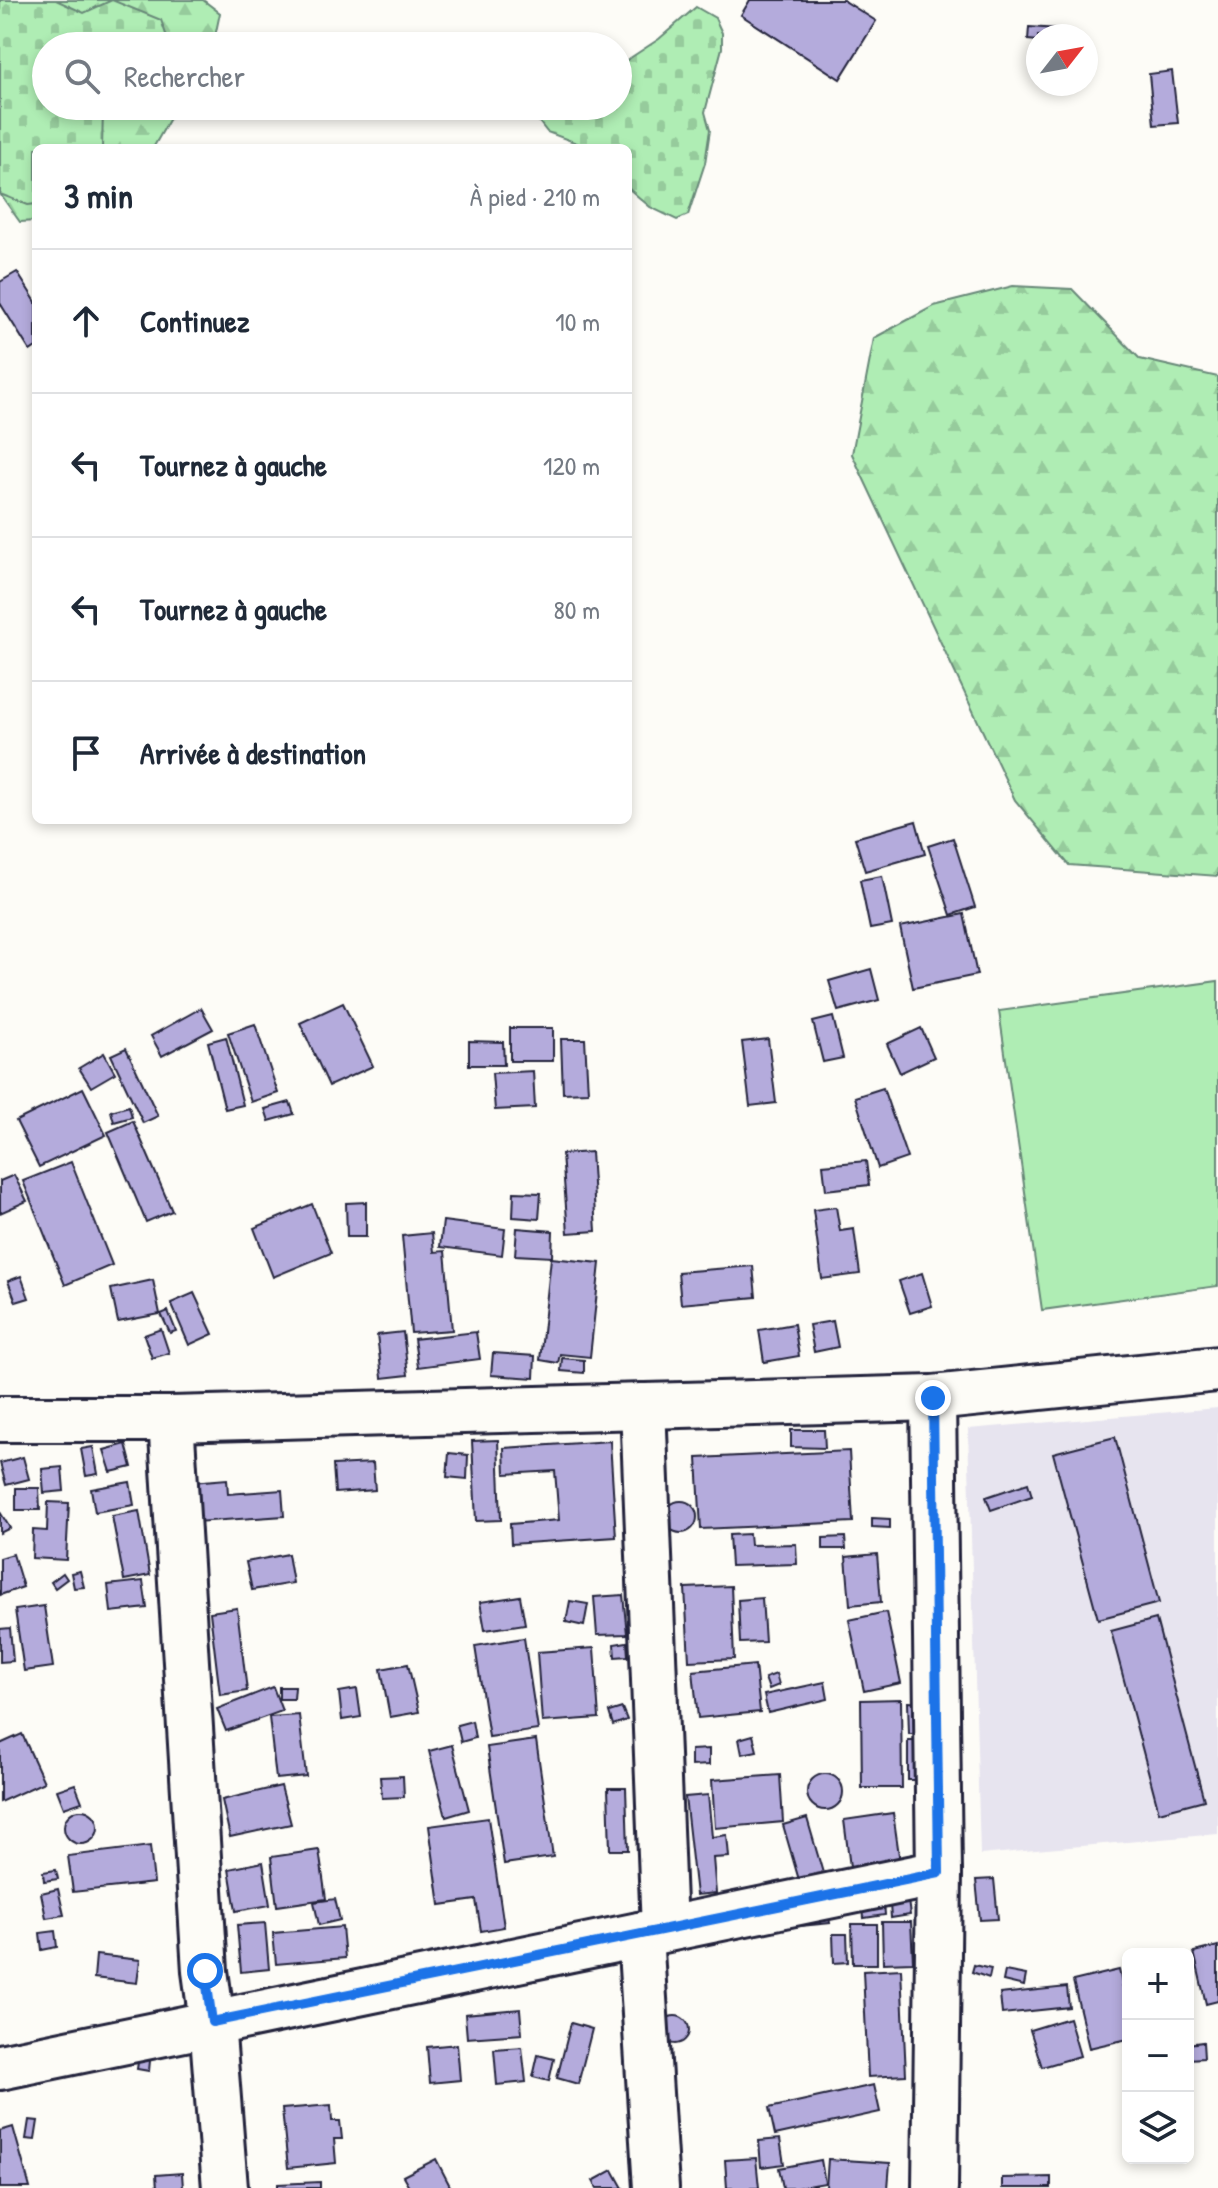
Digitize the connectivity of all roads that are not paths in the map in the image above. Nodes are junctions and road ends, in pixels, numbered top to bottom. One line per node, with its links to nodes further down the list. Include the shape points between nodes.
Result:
1 (1218, 1369): 2 (street)
2 (933, 1398): 3 (street); 6 (street)
3 (643, 1406): 5 (street); 7 (street)
4 (0, 1419): 5 (street)
5 (171, 1419): 8 (street)
6 (939, 1873): 7 (street); 12 (street)
7 (652, 1932): 8 (street); 11 (street)
8 (212, 2022): 9 (street); 10 (street)
9 (0, 2067)
10 (225, 2188)
11 (656, 2188)
12 (935, 2188)

